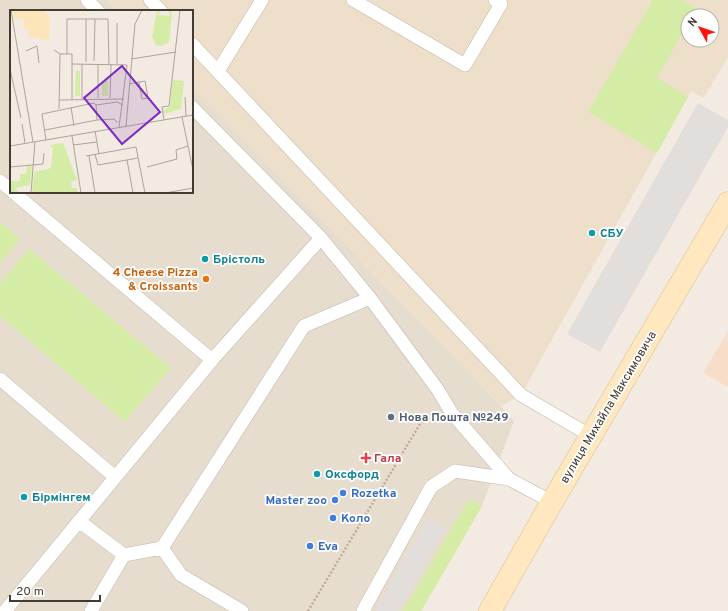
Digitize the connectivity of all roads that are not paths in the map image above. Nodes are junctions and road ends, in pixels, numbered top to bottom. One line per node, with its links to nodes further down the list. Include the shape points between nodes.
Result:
1 (87, 0): 6 (lane)
2 (150, 0): 7 (lane)
3 (262, 0): 9 (lane)
4 (353, 0): 5 (lane, via 465,65 501,4)
5 (495, 0)
6 (97, 10)
7 (160, 10)
8 (193, 45): 9 (lane)
9 (218, 71): 19 (lane, via 521,396)
10 (193, 108): 15 (lane)
11 (0, 181): 12 (lane)
12 (10, 189)
13 (14, 193): 17 (lane)
14 (728, 203): 19 (main road, вулиця Михайла Максимовича)
15 (321, 238): 16 (lane); 17 (lane)
16 (370, 298): 21 (lane, via 438,390 451,412); 24 (lane, via 304,326)
17 (212, 360): 20 (lane)
18 (0, 379): 20 (lane)
19 (591, 436): 22 (main road, вулиця Михайла Максимовича)
20 (115, 477): 23 (lane)
21 (509, 479): 22 (lane); 29 (lane, via 455,471 431,487)
22 (552, 502): 30 (main road, вулиця Михайла Максимовича)
23 (79, 520): 25 (lane); 26 (lane)
24 (162, 548): 25 (lane); 28 (lane, via 181,575)
25 (124, 555): 27 (lane)
26 (5, 611)
27 (91, 611)
28 (242, 611)
29 (363, 611)
30 (490, 611)

